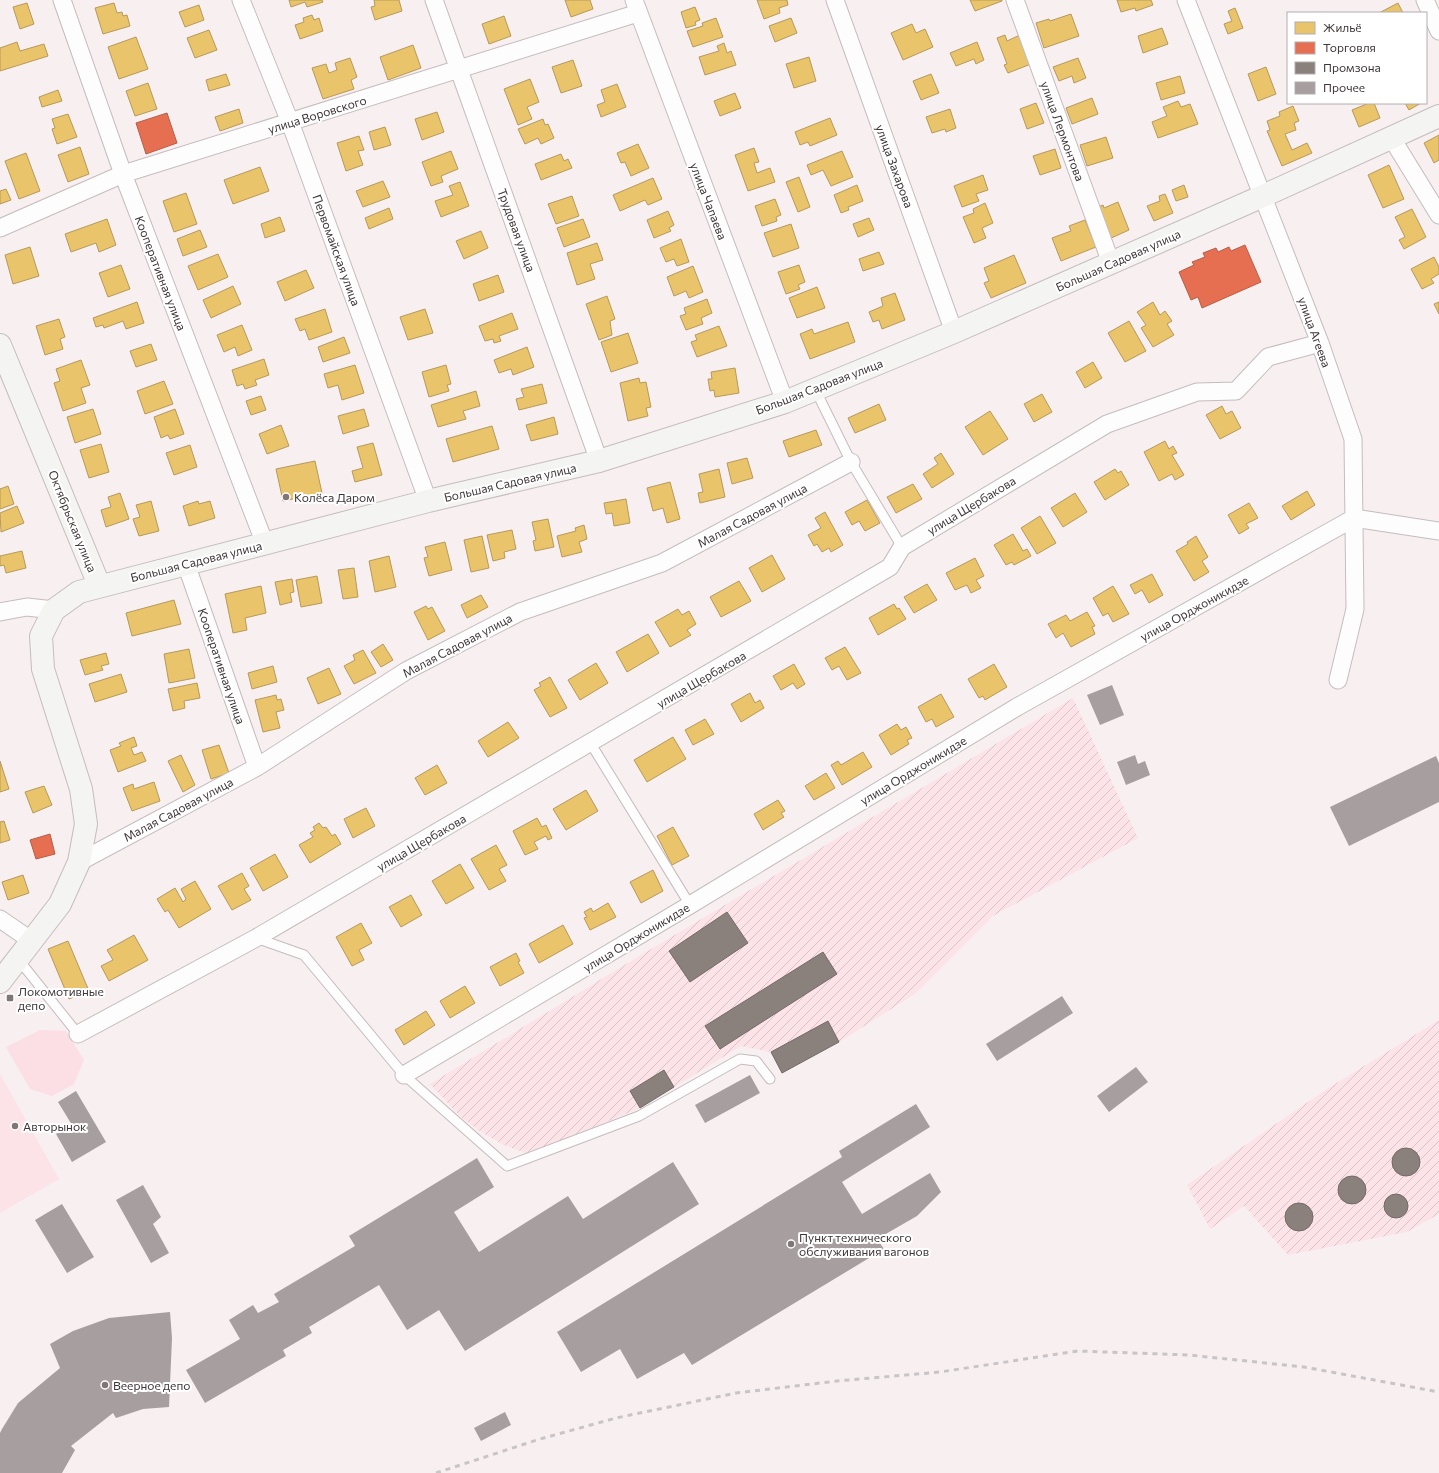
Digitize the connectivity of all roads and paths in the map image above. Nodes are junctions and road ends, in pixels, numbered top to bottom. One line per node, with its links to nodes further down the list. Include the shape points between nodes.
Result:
1 (62, 0): 14 (street, Кооперативная улица)
2 (241, 0): 12 (street, Первомайская улица)
3 (434, 0): 10 (street, Трудовая улица)
4 (835, 0): 19 (street, улица Захарова)
5 (1015, 0): 18 (street, улица Лермонтова)
6 (1186, 0): 15 (street, улица Агеева)
7 (1424, 0): 9 (street)
8 (636, 6): 10 (street, улица Воровского); 23 (street, улица Чапаева)
9 (1439, 31)
10 (459, 69): 12 (street, улица Воровского); 24 (street, Трудовая улица)
11 (1439, 116): 13 (main road, Большая Садовая улица)
12 (290, 122): 14 (street, улица Воровского); 26 (street, Первомайская улица)
13 (1391, 138): 15 (main road, Большая Садовая улица); 16 (street)
14 (123, 174): 17 (street, улица Воровского); 29 (street, Кооперативная улица)
15 (1263, 196): 18 (main road, Большая Садовая улица); 20 (street, улица Агеева)
16 (1439, 215)
17 (0, 228)
18 (1111, 263): 19 (main road, Большая Садовая улица)
19 (954, 332): 22 (main road, Большая Садовая улица)
20 (1320, 343): 27 (street, улица Агеева, via 1353,439); 30 (street, улица Щербакова, via 1268,357 1236,391 1197,392 1107,424)
21 (0, 345): 32 (main road, Октябрьская улица)
22 (815, 389): 23 (main road, Большая Садовая улица); 25 (lane)
23 (785, 402): 24 (main road, Большая Садовая улица)
24 (599, 461): 26 (main road, Большая Садовая улица)
25 (851, 462): 30 (lane); 37 (street, Малая Садовая улица, via 662,563 520,612 406,671)
26 (428, 501): 29 (main road, Большая Садовая улица)
27 (1354, 518): 28 (street); 35 (street, улица Агеева, via 1355,609); 39 (street, улица Орджоникидзе, via 1017,707)
28 (1439, 531)
29 (265, 544): 31 (main road, Большая Садовая улица)
30 (902, 547): 36 (street, улица Щербакова, via 890,567)
31 (186, 564): 32 (main road, Большая Садовая улица); 37 (street, Кооперативная улица)
32 (99, 586): 33 (main road, Октябрьская улица, via 79,592)
33 (54, 610): 34 (street, via 27,607); 38 (main road, Октябрьская улица, via 41,636 43,669 81,789 86,824)
34 (0, 612)
35 (1338, 680)
36 (591, 744): 39 (lane); 41 (street, улица Щербакова)
37 (257, 767): 38 (street, Малая Садовая улица)
38 (79, 862): 42 (main road, Октябрьская улица, via 60,904)
39 (690, 905): 46 (street, улица Орджоникидзе)
40 (0, 919): 42 (street)
41 (256, 938): 45 (street, улица Щербакова); 46 (lane, via 304,955)
42 (32, 941): 43 (main road, Октябрьская улица)
43 (18, 958): 44 (main road, Октябрьская улица); 45 (lane)
44 (0, 982)
45 (78, 1034)
46 (404, 1075): 47 (lane, via 507,1166 639,1116 740,1059 756,1060)
47 (770, 1079)

